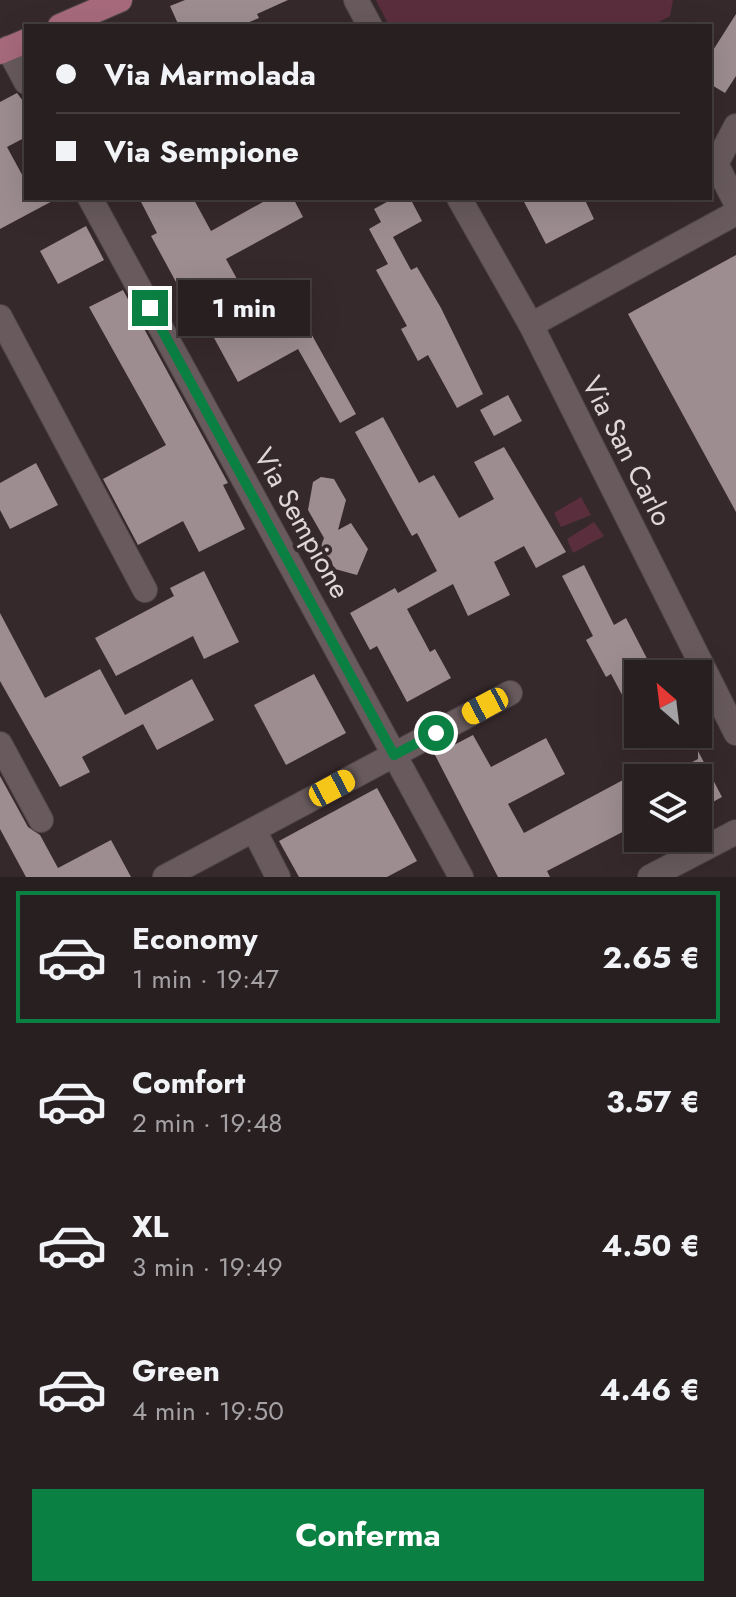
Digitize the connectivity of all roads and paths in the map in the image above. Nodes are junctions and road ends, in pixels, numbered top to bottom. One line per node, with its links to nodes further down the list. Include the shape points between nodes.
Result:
1 (120, 0): 3 (main road)
2 (356, 0): 4 (street)
3 (65, 24)
4 (369, 24)
5 (11, 47): 6 (street)
6 (24, 77)
7 (736, 126): 10 (street, via 716,164)
8 (91, 200): 18 (street, Via Sempione)
9 (460, 200): 13 (street, Via San Carlo)
10 (736, 203)
11 (736, 213): 13 (street)
12 (0, 317): 14 (street)
13 (531, 325): 16 (street, Via San Carlo)
14 (145, 590)
15 (510, 693): 18 (street)
16 (736, 733)
17 (0, 744): 19 (street)
18 (394, 755): 20 (street); 24 (street, Via Sempione)
19 (41, 820)
20 (254, 830): 22 (street); 23 (street)
21 (736, 832): 25 (street)
22 (165, 877)
23 (278, 877)
24 (461, 877)
25 (650, 877)

